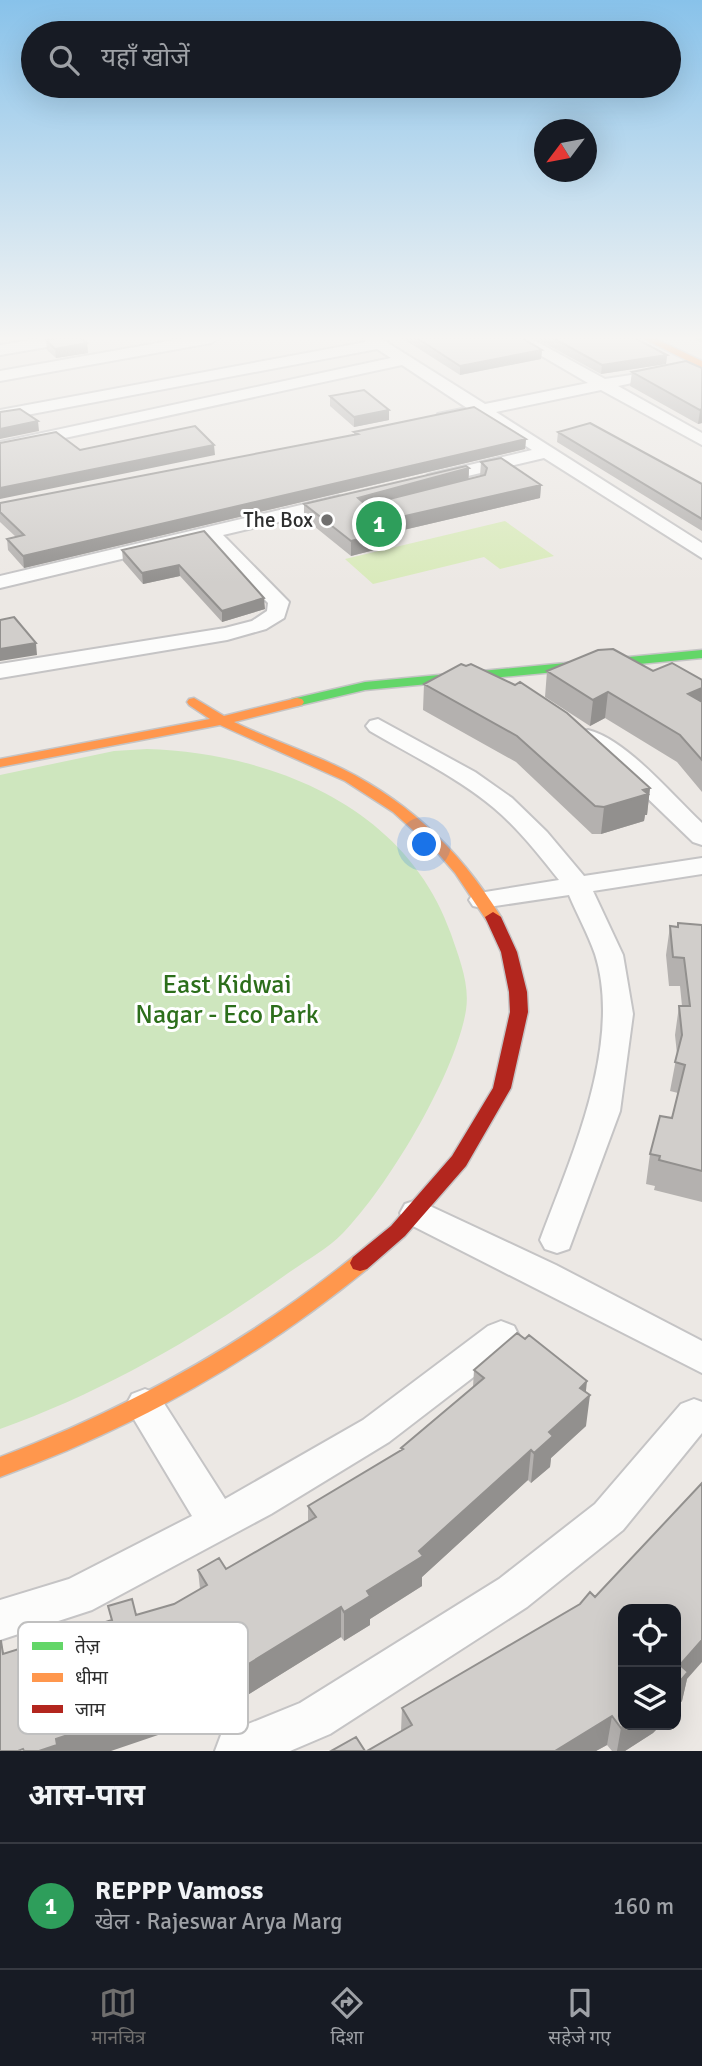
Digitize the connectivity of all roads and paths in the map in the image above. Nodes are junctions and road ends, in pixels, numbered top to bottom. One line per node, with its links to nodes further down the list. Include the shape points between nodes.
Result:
1 (127, 420): 5 (street)
2 (499, 420): 6 (street)
3 (666, 420): 4 (street)
4 (702, 440)
5 (0, 447)
6 (549, 451): 7 (street); 10 (street)
7 (412, 484)
8 (358, 497): 9 (street)
9 (211, 533): 11 (street); 16 (street, via 279,602 277,614 259,625 227,634)
10 (702, 552)
11 (0, 582)
12 (702, 637): 13 (street)
13 (541, 652)
14 (702, 654): 19 (street, via 365,687)
15 (422, 664): 17 (street)
16 (0, 671)
17 (346, 673)
18 (217, 698): 19 (street, via 188,704)
19 (216, 722): 22 (street); 26 (street, via 325,765 373,792 418,826)
20 (570, 724): 23 (street, via 620,759)
21 (378, 726): 25 (street, via 503,803)
22 (0, 763)
23 (702, 837)
24 (702, 866): 25 (street)
25 (578, 886): 26 (street); 28 (street, via 610,955 618,1014 604,1111)
26 (482, 900): 27 (street, via 513,963 519,1008 512,1063 484,1126)
27 (417, 1213): 30 (street); 31 (street, via 331,1289 282,1325)
28 (557, 1240)
29 (501, 1336): 34 (street, via 376,1431)
30 (702, 1358)
31 (145, 1405): 33 (street); 34 (street)
32 (694, 1415): 36 (street, via 609,1517 513,1593 315,1719)
33 (0, 1467)
34 (218, 1523): 35 (street, via 78,1596)
35 (0, 1620)
36 (237, 1751)

